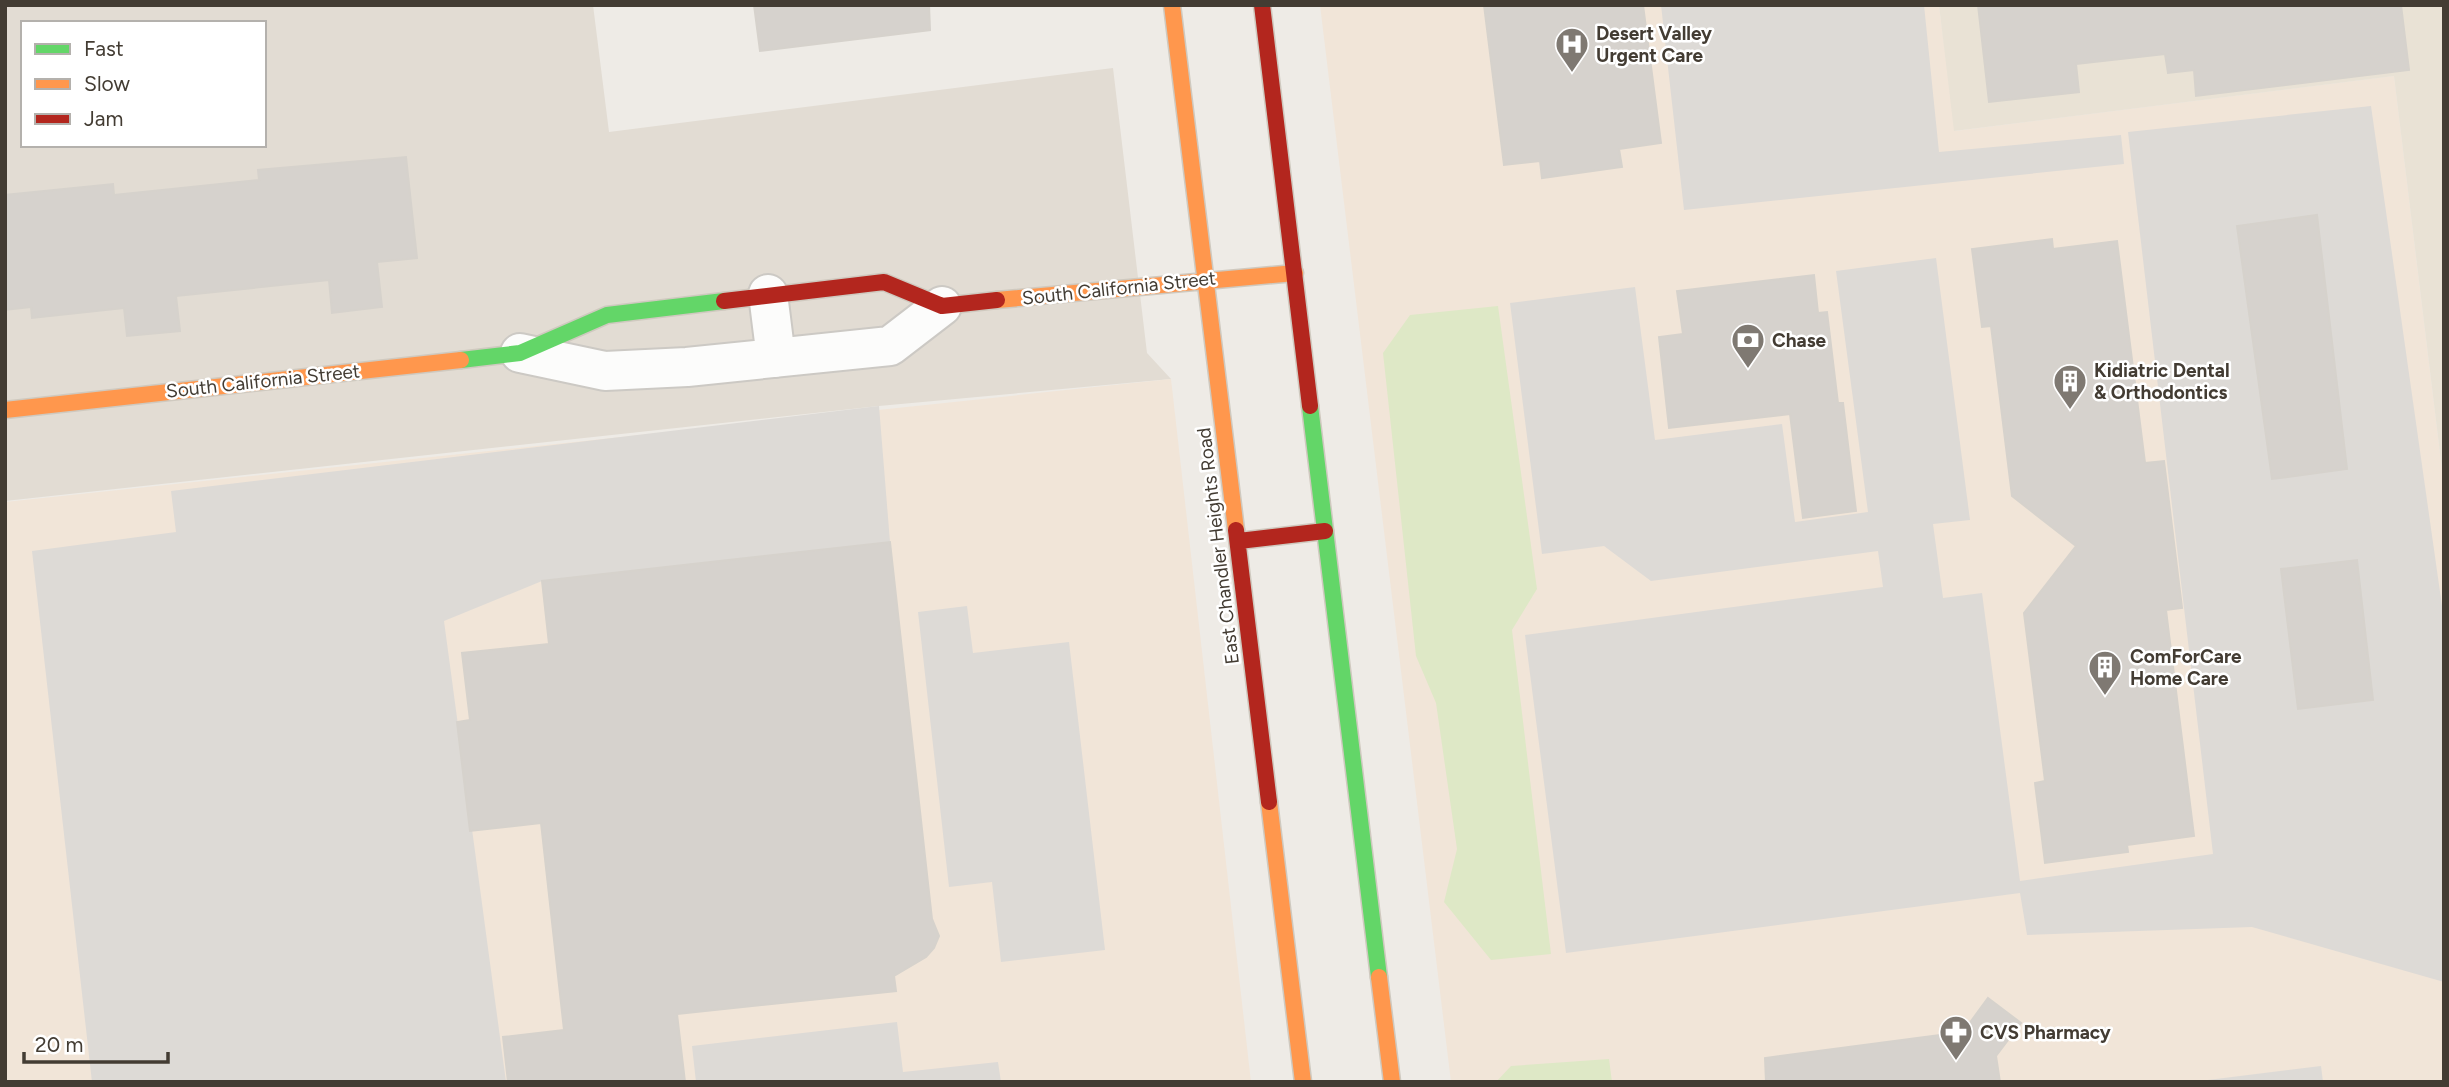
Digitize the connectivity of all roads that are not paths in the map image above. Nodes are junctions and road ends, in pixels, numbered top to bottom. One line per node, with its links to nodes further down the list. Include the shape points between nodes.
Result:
1 (1172, 5): 4 (main road, East Chandler Heights Road)
2 (1262, 5): 3 (main road)
3 (1295, 273): 4 (main road, South California Street); 10 (main road)
4 (1206, 279): 6 (main road, South California Street); 11 (main road, East Chandler Heights Road)
5 (768, 294): 6 (main road, South California Street, via 884,282); 7 (main road, South California Street, via 607,315); 8 (street)
6 (942, 306): 8 (street, South California Street, via 890,346)
7 (520, 353): 8 (street, South California Street, via 605,371); 9 (main road, South California Street)
8 (776, 358)
9 (5, 410)
10 (1325, 531): 11 (main road); 13 (main road)
11 (1239, 541): 12 (main road, East Chandler Heights Road)
12 (1303, 1082)
13 (1392, 1082)

